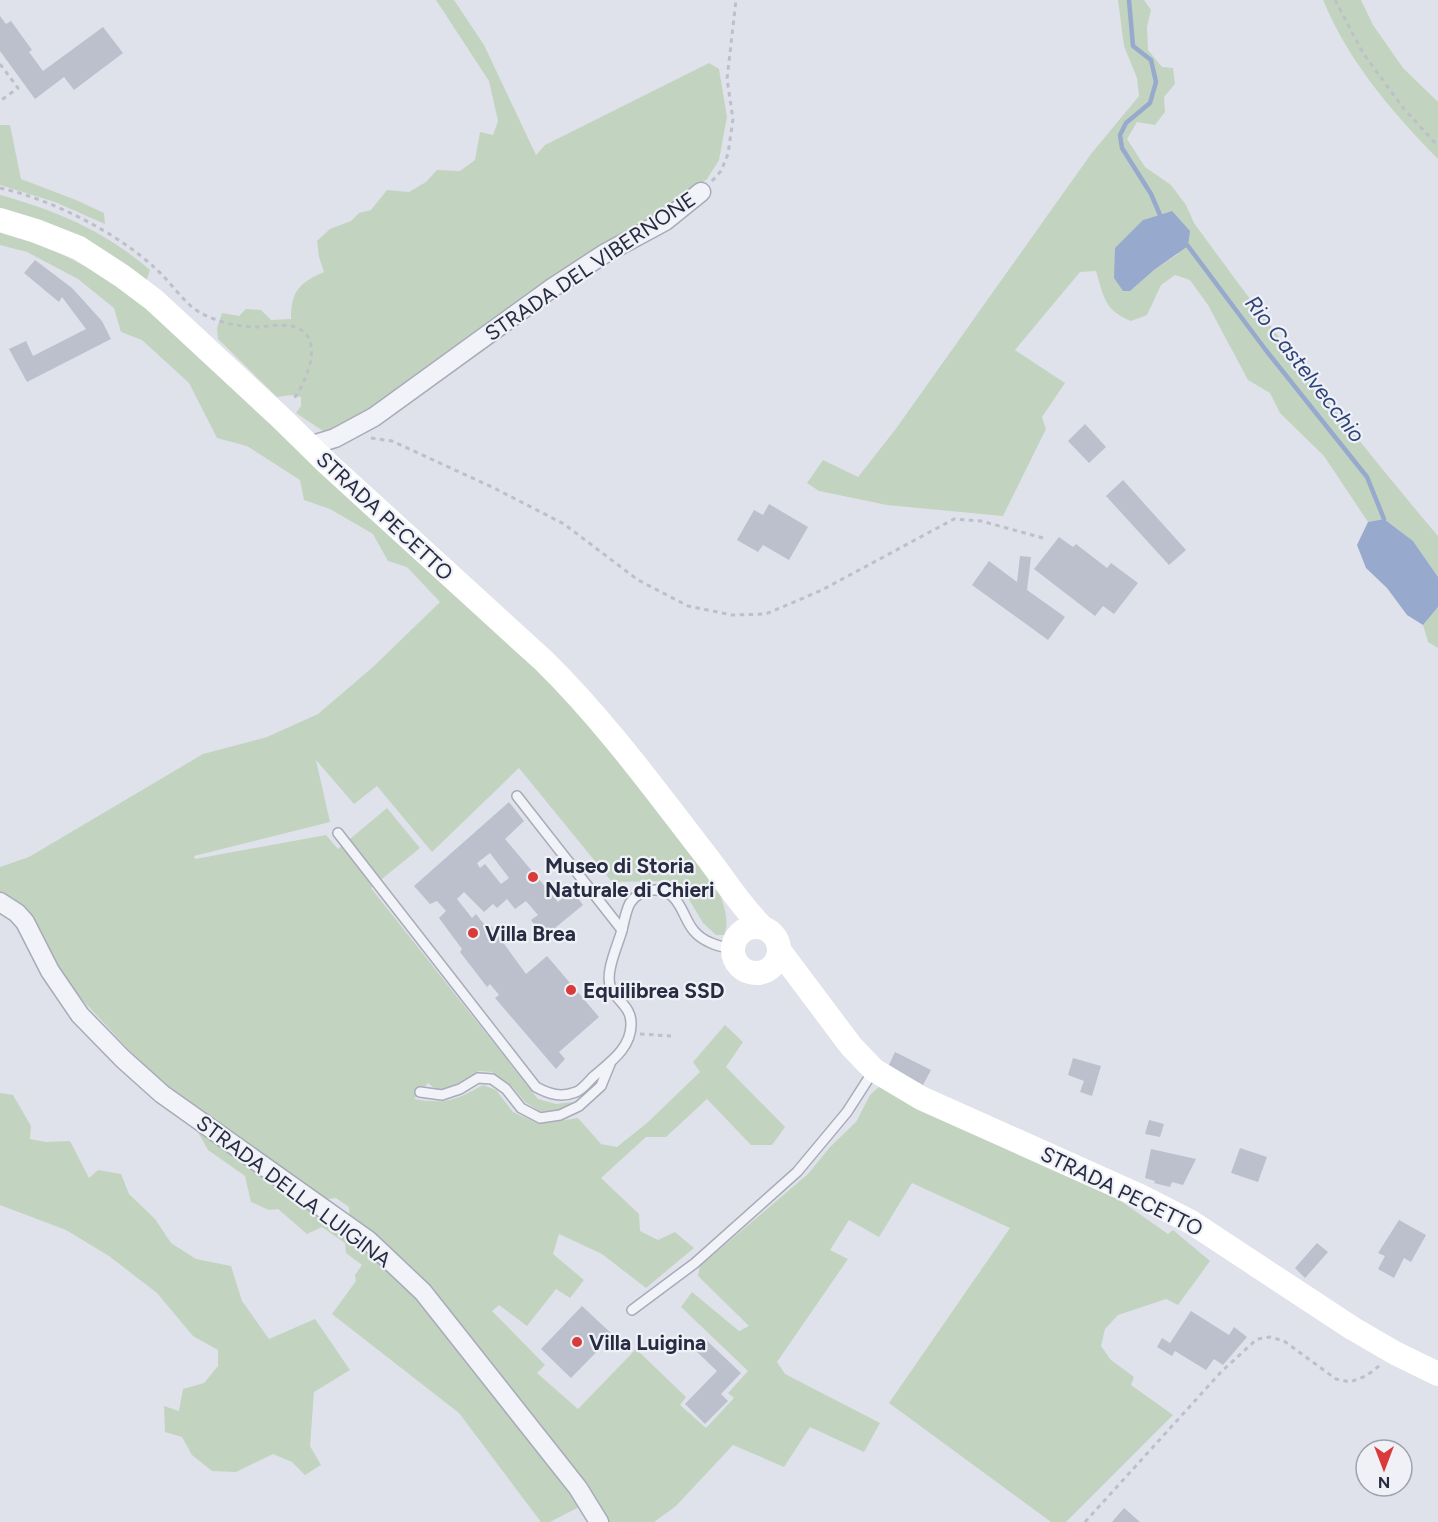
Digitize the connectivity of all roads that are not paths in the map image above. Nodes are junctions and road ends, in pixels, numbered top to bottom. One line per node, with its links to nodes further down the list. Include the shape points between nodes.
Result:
1 (701, 192): 3 (street, STRADA DEL VIBERNONE, via 665,220 552,288 374,417 335,438)
2 (0, 220): 3 (main road, STRADA PECETTO, via 79,248 122,276 154,300)
3 (309, 446): 6 (main road, STRADA PECETTO, via 577,693)
4 (517, 796): 9 (lane)
5 (338, 833): 14 (lane, via 536,1087 564,1095 577,1092)
6 (720, 873): 8 (main road, STRADA PECETTO); 10 (main road, STRADA PECETTO, via 731,906)
7 (0, 902): 19 (street, STRADA DELLA LUIGINA, via 25,922 50,971 80,1015 123,1059 162,1094 368,1240 423,1292 578,1488)
8 (762, 927): 10 (main road, via 747,927); 11 (main road, STRADA PECETTO, via 775,936)
9 (622, 930): 10 (lane, via 630,903 642,893 667,891 694,932 706,941); 14 (lane, via 608,975 611,988 628,1009 631,1023 621,1052)
10 (734, 943): 12 (main road, STRADA PECETTO, via 733,957 742,969)
11 (779, 950): 12 (main road, via 775,963); 13 (main road, STRADA PECETTO)
12 (763, 972): 13 (main road, STRADA PECETTO, via 783,977)
13 (817, 1001): 15 (main road, STRADA PECETTO)
14 (611, 1061): 16 (lane, via 602,1086 579,1106 560,1115 540,1118 521,1108 492,1079 478,1078 442,1095)
15 (874, 1070): 17 (lane, via 847,1112 797,1172 695,1263); 18 (main road, STRADA PECETTO, via 921,1098 1191,1222 1395,1353)
16 (420, 1092)
17 (632, 1310)
18 (1438, 1374)
19 (599, 1522)

